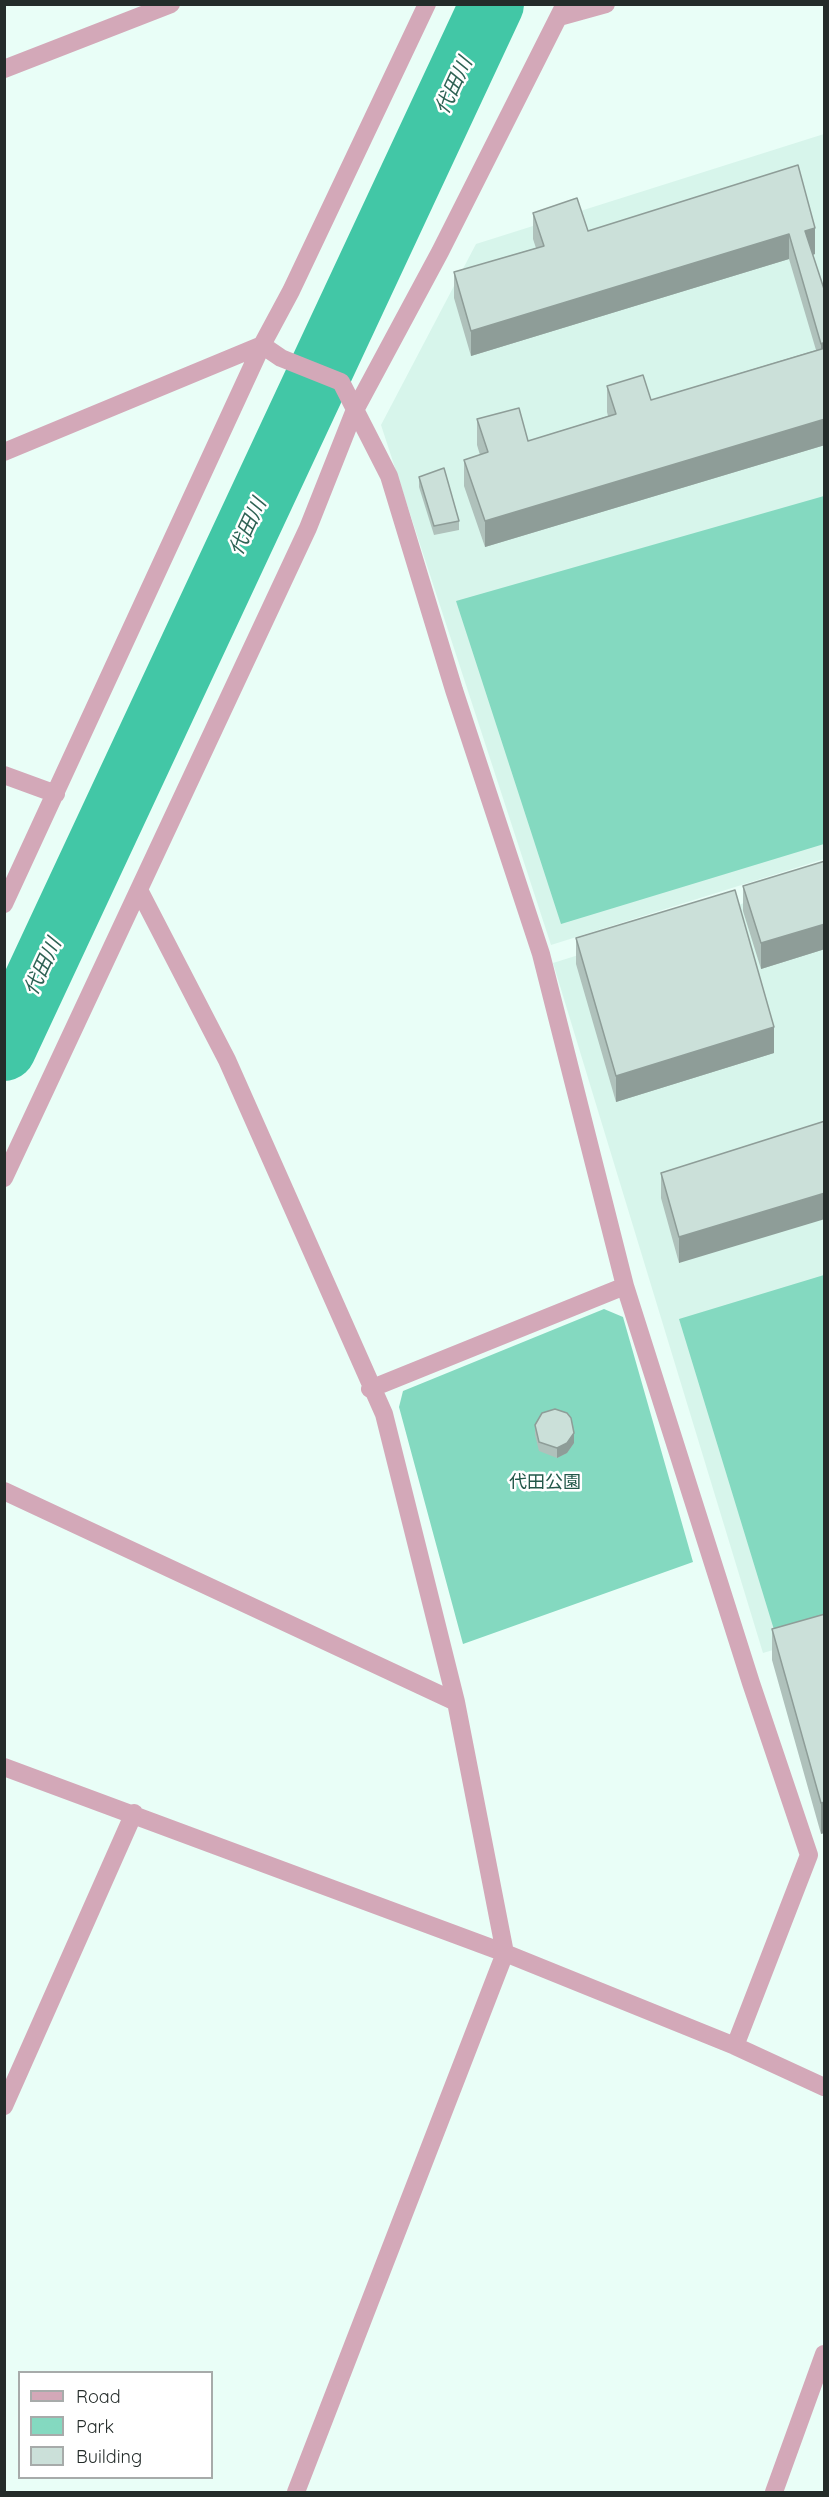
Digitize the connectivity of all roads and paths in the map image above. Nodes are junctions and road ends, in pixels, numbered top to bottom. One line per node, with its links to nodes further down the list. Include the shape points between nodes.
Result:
1 (171, 4): 5 (street)
2 (427, 4): 6 (street)
3 (606, 4): 4 (street)
4 (562, 11): 7 (street)
5 (4, 69)
6 (262, 345): 7 (street, via 281,358 341,382); 8 (street); 10 (street)
7 (354, 412): 11 (street, via 308,528); 14 (street, via 389,476 541,954)
8 (4, 452)
9 (4, 775): 10 (street)
10 (56, 794): 12 (street)
11 (139, 890): 13 (street); 15 (street, via 227,1060)
12 (4, 904)
13 (4, 1178)
14 (625, 1286): 15 (street); 20 (street)
15 (370, 1389): 17 (street, via 384,1414)
16 (4, 1491): 17 (street)
17 (456, 1702): 21 (street)
18 (4, 1767): 19 (street)
19 (134, 1813): 21 (street); 24 (street)
20 (817, 1853): 22 (street)
21 (505, 1953): 22 (street); 26 (street)
22 (735, 2046): 23 (street)
23 (825, 2087)
24 (4, 2106)
25 (825, 2354): 27 (street)
26 (296, 2493)
27 (774, 2493)

